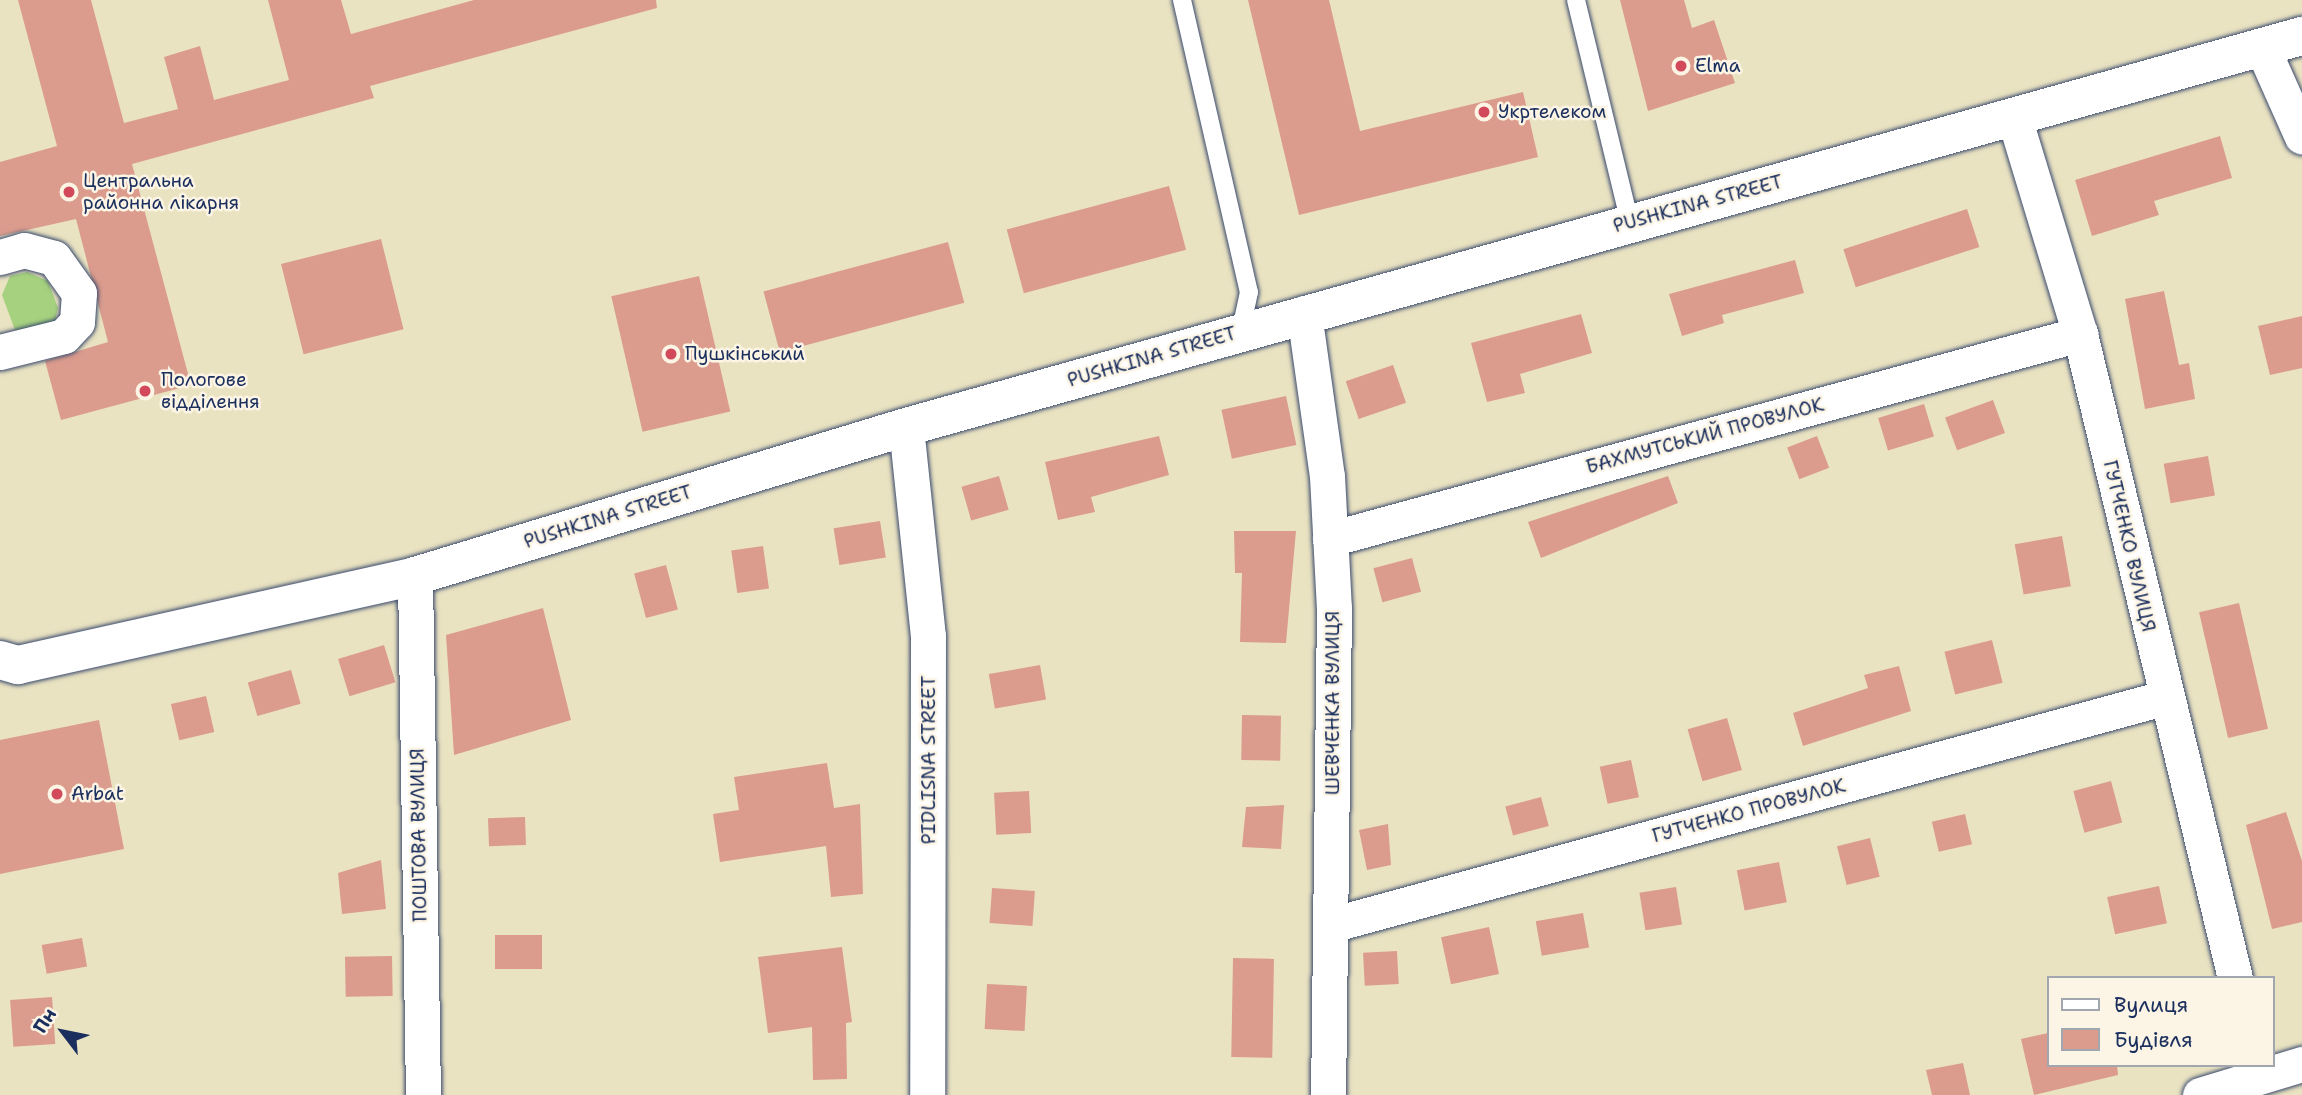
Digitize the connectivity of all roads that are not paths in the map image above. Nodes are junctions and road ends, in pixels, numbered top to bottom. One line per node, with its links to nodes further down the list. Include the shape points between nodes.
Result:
1 (1182, 0): 10 (lane, via 1249,292)
2 (1576, 0): 7 (lane)
3 (2302, 36): 4 (main road, PUSHKINA STREET)
4 (2262, 47): 5 (main road, PUSHKINA STREET); 6 (street)
5 (2014, 117): 7 (main road, PUSHKINA STREET); 11 (street, ГУТЧЕНКО ВУЛИЦЯ)
6 (2302, 137)
7 (1630, 223): 9 (main road, PUSHKINA STREET)
8 (0, 257): 12 (street, via 24,250 54,258 79,293 77,322 64,336)
9 (1304, 313): 10 (main road, PUSHKINA STREET); 14 (street, ШЕВЧЕНКА ВУЛИЦЯ)
10 (1241, 331): 13 (main road, PUSHKINA STREET)
11 (2080, 334): 14 (street, БАХМУТСЬКИЙ ПРОВУЛОК); 17 (street, ГУТЧЕНКО ВУЛИЦЯ)
12 (0, 352)
13 (906, 427): 15 (main road, PUSHKINA STREET); 23 (street, PIDLISNA STREET, via 928,636)
14 (1330, 539): 18 (street, ШЕВЧЕНКА ВУЛИЦЯ)
15 (415, 576): 16 (main road, PUSHKINA STREET, via 18,666); 22 (street, ПОШТОВА ВУЛИЦЯ)
16 (0, 660)
17 (2164, 698): 18 (street, ГУТЧЕНКО ПРОВУЛОК); 19 (street, ГУТЧЕНКО ВУЛИЦЯ)
18 (1334, 924): 24 (street, ШЕВЧЕНКА ВУЛИЦЯ)
19 (2234, 976)
20 (2302, 1064): 21 (street)
21 (2261, 1079): 25 (street)
22 (423, 1095)
23 (927, 1095)
24 (1328, 1095)
25 (2200, 1095)

